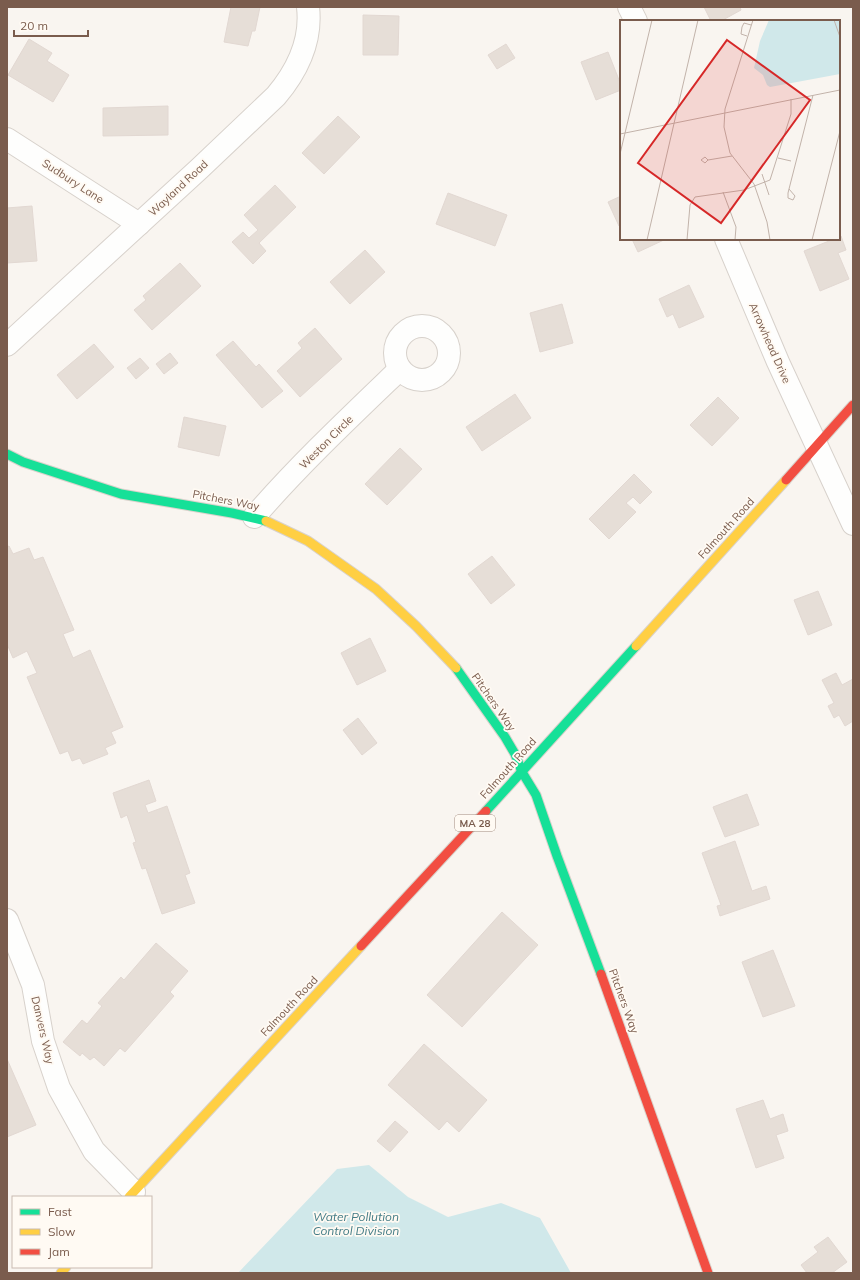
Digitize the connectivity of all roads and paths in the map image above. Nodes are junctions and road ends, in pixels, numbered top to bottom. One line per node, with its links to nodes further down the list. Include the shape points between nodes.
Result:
1 (308, 7): 5 (street, Wayland Road, via 308,30 303,52 297,66 276,96)
2 (629, 7): 3 (street)
3 (636, 20)
4 (7, 139): 5 (street, Sudbury Lane)
5 (140, 224): 7 (street, Wayland Road)
6 (726, 240): 10 (street, Arrowhead Drive)
7 (7, 345)
8 (400, 368): 12 (street, Weston Circle, via 332,434)
9 (853, 405): 10 (main road, Falmouth Road / MA 28)
10 (816, 445): 13 (street, Arrowhead Drive); 14 (main road, Falmouth Road / MA 28)
11 (7, 454): 12 (main road, Pitchers Way, via 23,462 121,494)
12 (254, 517): 14 (main road, Pitchers Way, via 308,541 376,589 406,616 454,666 505,737)
13 (853, 524)
14 (522, 772): 16 (main road, Falmouth Road / MA 28); 17 (main road, Pitchers Way, via 536,795)
15 (7, 920): 16 (street, Danvers Way, via 33,985 44,1041 58,1088 94,1151)
16 (132, 1194)
17 (708, 1273)

